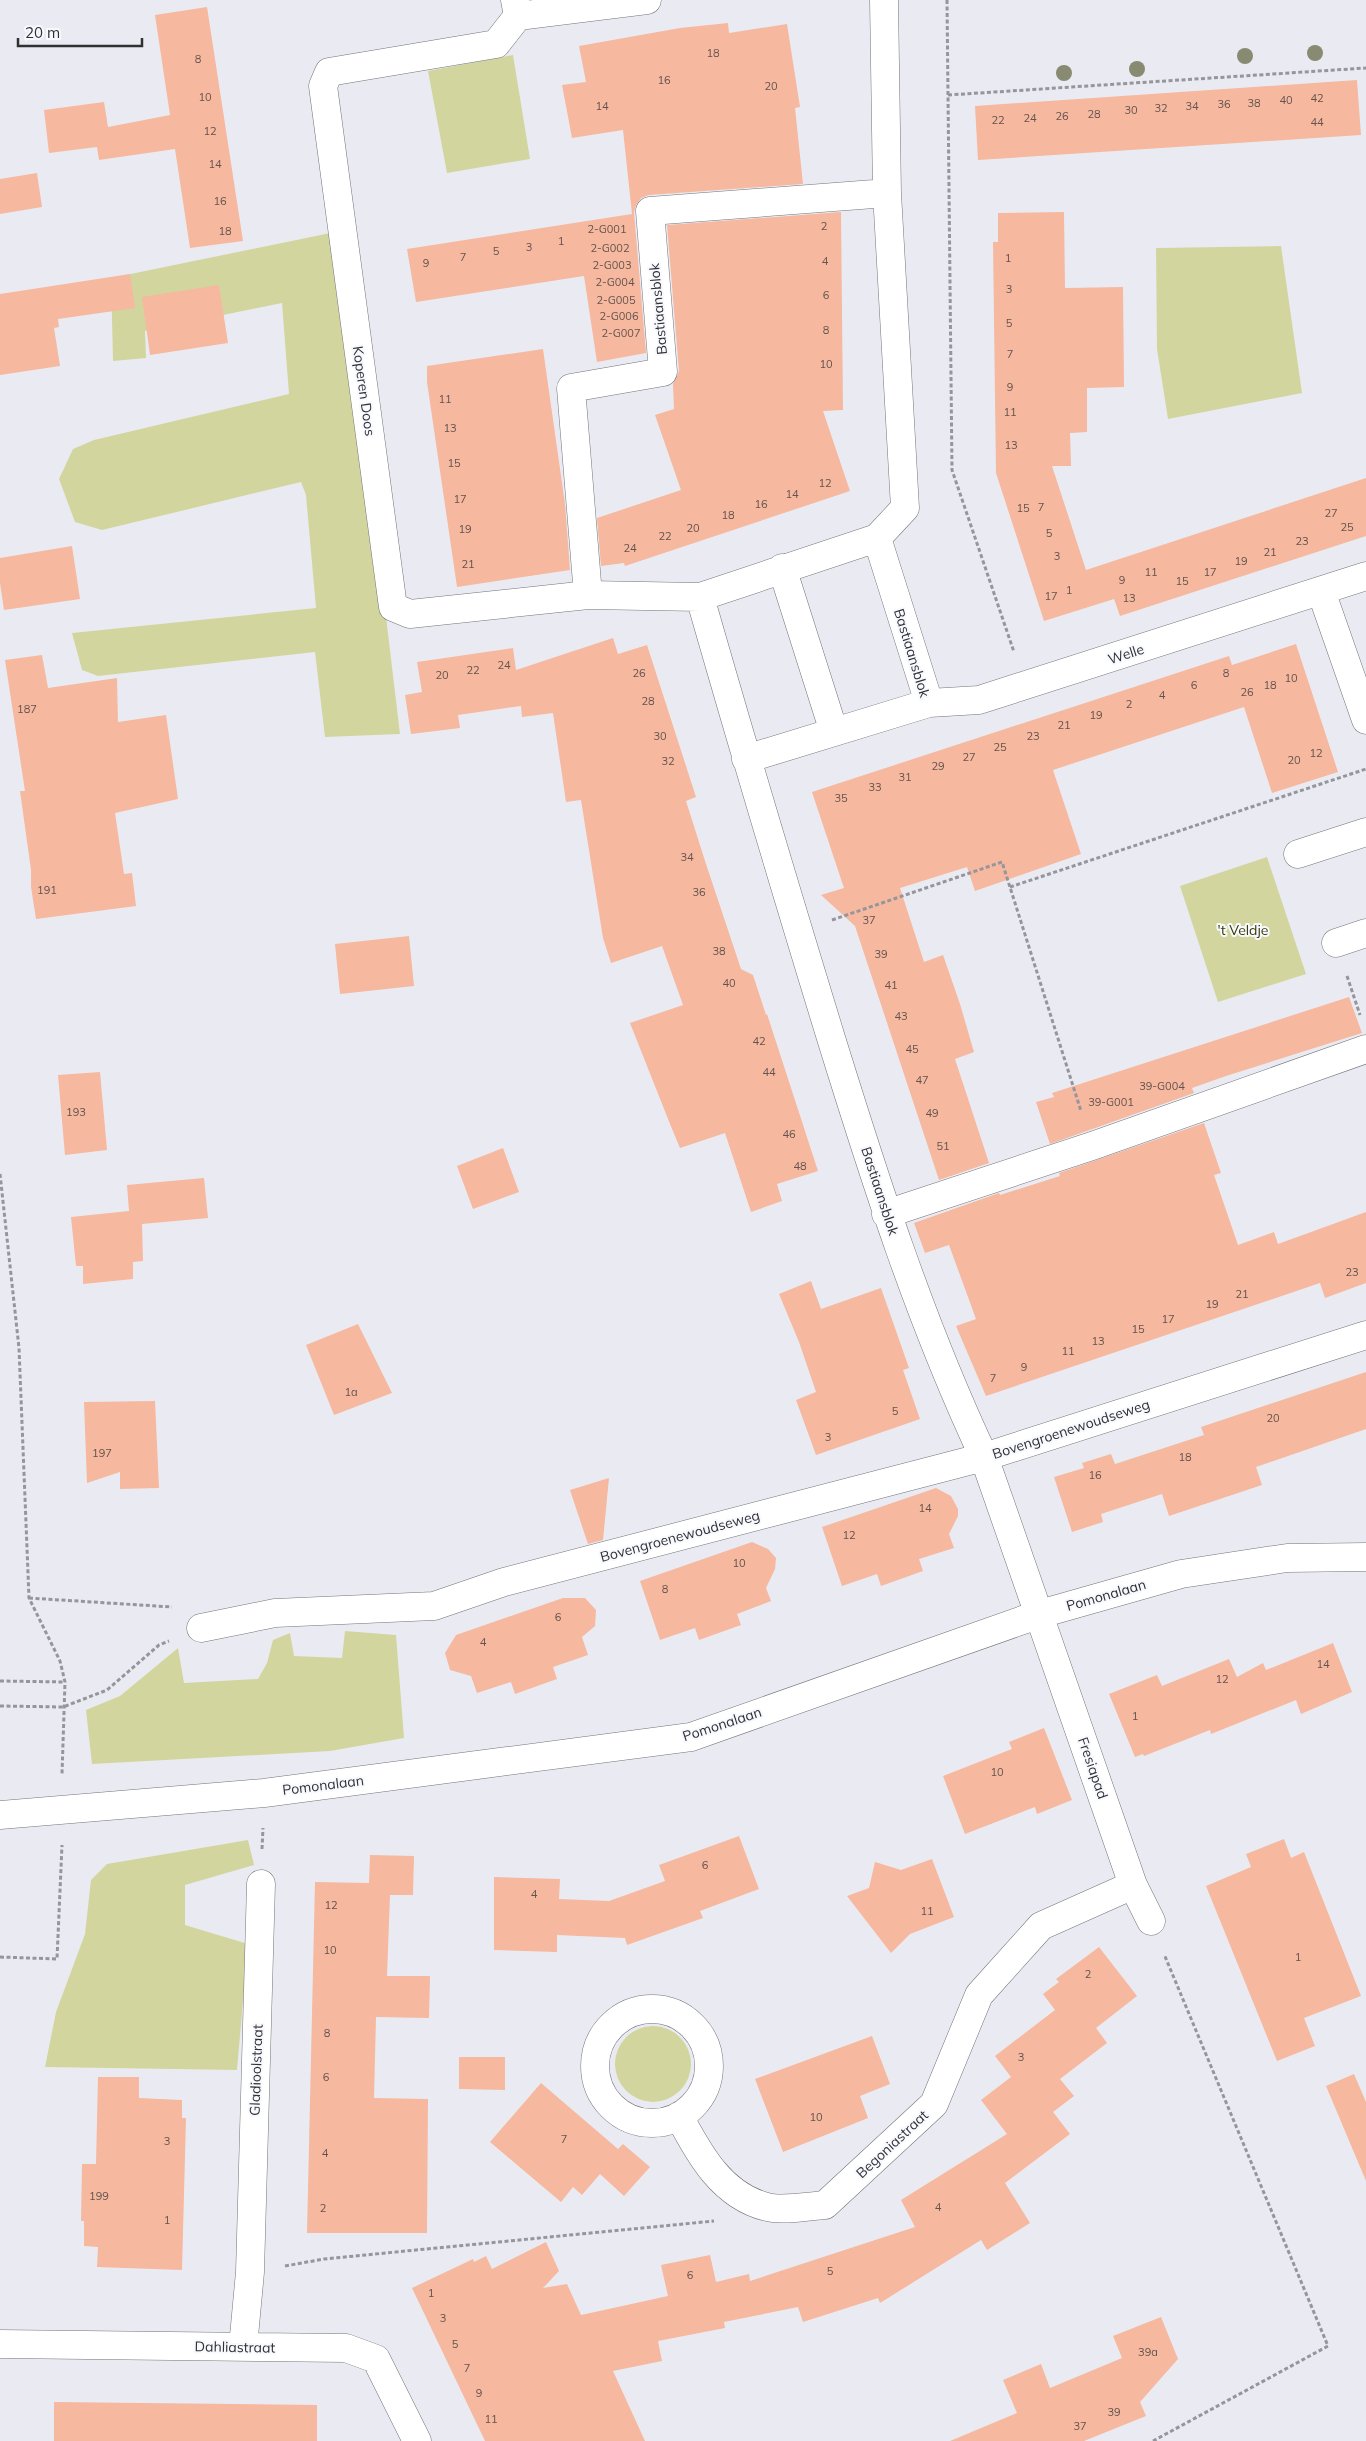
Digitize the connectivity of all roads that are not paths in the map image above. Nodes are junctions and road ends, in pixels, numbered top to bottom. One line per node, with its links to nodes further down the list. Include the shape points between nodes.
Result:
1 (647, 0): 3 (street)
2 (884, 0): 4 (street)
3 (517, 8): 9 (street, Koperen Doos, via 496,44 329,72 322,86 393,607 410,614)
4 (887, 193): 5 (street, via 905,508); 9 (street, Bastiaansblok, via 650,211 663,372 571,388)
5 (877, 538): 6 (street); 11 (street, Bastiaansblok)
6 (782, 568): 10 (street); 13 (street)
7 (1366, 576): 8 (street, Welle)
8 (1321, 591): 11 (street, Welle, via 978,700); 12 (street)
9 (588, 595): 10 (street, Koperen Doos)
10 (700, 597): 14 (street, Bastiaansblok)
11 (928, 703): 13 (street, Bastiaansblok)
12 (1366, 720)
13 (834, 732): 14 (street, Bastiaansblok)
14 (746, 759): 20 (street, Bastiaansblok)
15 (1366, 832): 16 (street)
16 (1298, 854)
17 (1366, 933): 18 (street)
18 (1336, 943)
19 (1364, 1036): 20 (street, via 1092,1146)
20 (886, 1214): 22 (street, Bastiaansblok, via 953,1391)
21 (1366, 1334): 22 (street, Bovengroenewoudseweg)
22 (984, 1456): 24 (street, Bastiaansblok); 25 (street, Bovengroenewoudseweg, via 504,1582 434,1606 276,1613)
23 (1366, 1557): 24 (street, Pomonalaan, via 1287,1558 1181,1574)
24 (1040, 1614): 26 (street, Pomonalaan, via 691,1737 264,1793); 28 (street, Fresiapad)
25 (202, 1628)
26 (0, 1815)
27 (261, 1884): 32 (street, Gladioolstraat, via 250,2272)
28 (1133, 1884): 29 (street, Fresiapad); 30 (street, Begoniastraat, via 1041,1926 979,1995 934,2104 825,2205 768,2208 731,2191 700,2156)
29 (1151, 1921)
30 (679, 2116): 30 (street, via 704,2090 709,2072 708,2054 701,2036 673,2013 656,2009 637,2011 620,2018 606,2031 597,2049 594,2068 598,2087 608,2103 623,2116 642,2123 661,2122)
31 (0, 2344): 32 (street, Dahliastraat)
32 (243, 2347): 33 (street, Dahliastraat, via 346,2348 376,2359)
33 (417, 2441)

